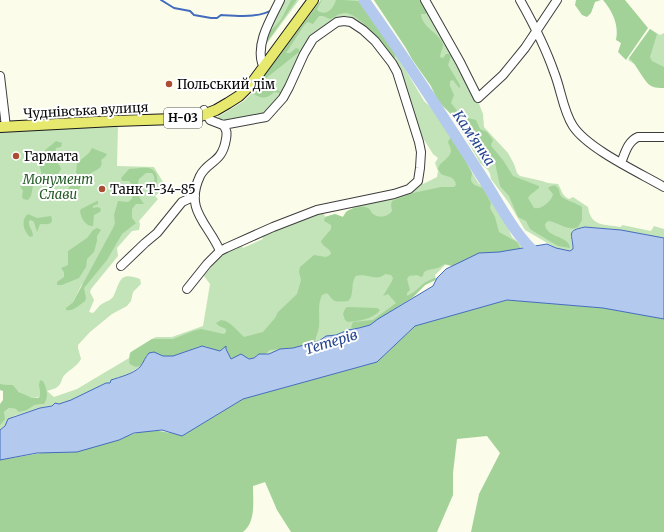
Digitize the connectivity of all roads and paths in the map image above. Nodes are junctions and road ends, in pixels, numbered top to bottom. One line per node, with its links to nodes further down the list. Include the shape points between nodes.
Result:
1 (280, 0): 8 (street, via 260,47)
2 (307, 0): 8 (main road, Чуднівська вулиця / Н-03)
3 (313, 0): 10 (main road, Чуднівська вулиця / Н-03, via 246,90 228,103)
4 (426, 0): 7 (street, via 478,98 526,48)
5 (520, 0): 7 (street)
6 (557, 0): 7 (street)
7 (538, 30): 14 (street, via 573,126 589,143)
8 (262, 63): 10 (main road, Чуднівська вулиця / Н-03, via 238,91)
9 (0, 76): 11 (street)
10 (205, 112): 11 (main road, Чуднівська вулиця / Н-03, via 198,117 175,119); 12 (street, via 210,120)
11 (3, 125)
12 (223, 125): 16 (street, via 227,134 223,152 200,176); 17 (street, via 266,117 283,98 313,39 337,22 351,22 375,41 400,78 419,142 421,160 418,181 408,189 317,210)
13 (664, 136): 14 (street, via 634,138)
14 (621, 163): 15 (street)
15 (664, 187)
16 (195, 196): 17 (street, via 198,215); 18 (street, via 182,202 157,233)
17 (220, 251): 19 (street)
18 (121, 266)
19 (186, 289)

